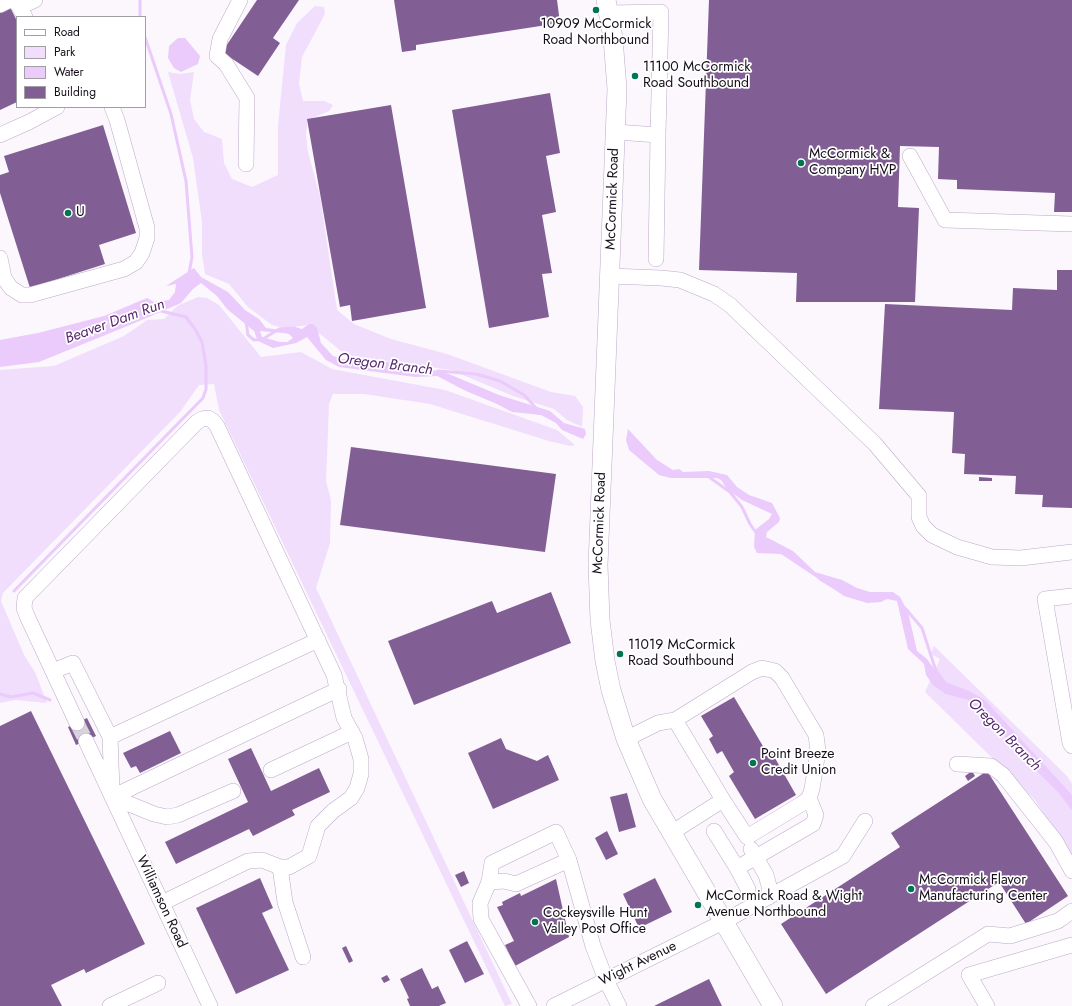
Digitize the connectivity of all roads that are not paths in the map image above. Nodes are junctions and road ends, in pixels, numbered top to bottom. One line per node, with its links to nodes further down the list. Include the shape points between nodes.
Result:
1 (35, 0): 4 (street)
2 (240, 0): 12 (street, via 220,39 217,56 226,64 247,98)
3 (0, 5): 4 (street)
4 (17, 6)
5 (608, 6): 8 (main road, McCormick Road, via 616,64); 10 (street, via 661,12)
6 (55, 108): 9 (street)
7 (112, 108): 14 (street, via 147,228 147,238 136,262 124,269 30,296 22,295 10,288 4,278)
8 (616, 132): 10 (street); 16 (main road, McCormick Road)
9 (0, 135)
10 (658, 135): 15 (street)
11 (910, 156): 13 (street, via 945,220)
12 (246, 164)
13 (1072, 224)
14 (0, 258)
15 (656, 259)
16 (610, 276): 17 (street, via 680,280 714,294 730,305 875,444 919,496 920,517 923,526 932,535 957,547 992,557 1021,558); 26 (main road, McCormick Road, via 598,591 605,661)
17 (1072, 552)
18 (1072, 596): 28 (street, via 1045,599)
19 (318, 640): 20 (street, via 217,426 208,418 197,422 25,598 24,608 27,616); 21 (street); 25 (street)
20 (53, 671): 23 (street); 25 (street, via 73,663)
21 (339, 689): 24 (street, via 340,705); 32 (street)
22 (675, 720): 26 (street, via 658,723); 33 (street, via 752,672 762,668 776,671 817,739 818,751); 34 (street)
23 (77, 723)
24 (352, 732): 30 (street); 42 (street, via 361,760 357,788 351,798 318,826 309,856 289,867)
25 (110, 737): 32 (street)
26 (626, 739): 39 (main road, McCormick Road, via 640,775)
27 (86, 741): 32 (street, Williamson Road)
28 (1072, 746)
29 (957, 764): 44 (street, via 991,766 1003,775 1056,842)
30 (271, 770)
31 (233, 791): 32 (street, via 178,815 166,817)
32 (112, 797): 48 (street, Williamson Road)
33 (809, 798): 38 (street); 40 (street, via 816,815 813,824)
34 (723, 800): 35 (street); 38 (street)
35 (704, 813): 38 (street, via 722,817); 39 (street)
36 (865, 821): 47 (street, Wight Avenue, via 843,856)
37 (714, 831): 43 (street)
38 (743, 831): 40 (street)
39 (671, 834): 50 (main road, McCormick Road)
40 (755, 857): 43 (street); 47 (street, via 766,875)
41 (570, 860): 45 (street, via 516,884 504,881); 45 (street, via 556,832 492,863); 53 (street, via 588,932)
42 (280, 867): 48 (street, via 262,860 248,861); 52 (street, via 286,902)
43 (737, 868): 46 (street)
44 (1072, 871)
45 (489, 882): 57 (street, via 480,903 482,919)
46 (748, 889)
47 (769, 897): 50 (street, Wight Avenue)
48 (162, 903): 56 (street, Williamson Road)
49 (1072, 911): 61 (street, via 1058,922 1010,936 988,934)
50 (723, 922): 53 (street, Wight Avenue); 60 (main road, McCormick Road)
51 (1072, 946): 62 (street, via 969,975)
52 (303, 957)
53 (606, 980): 58 (street, Wight Avenue); 59 (street)
54 (158, 983): 55 (street)
55 (112, 1006)
56 (210, 1006)
57 (529, 1006)
58 (554, 1006)
59 (619, 1006)
60 (773, 1006)
61 (873, 1006)
62 (987, 1006)

